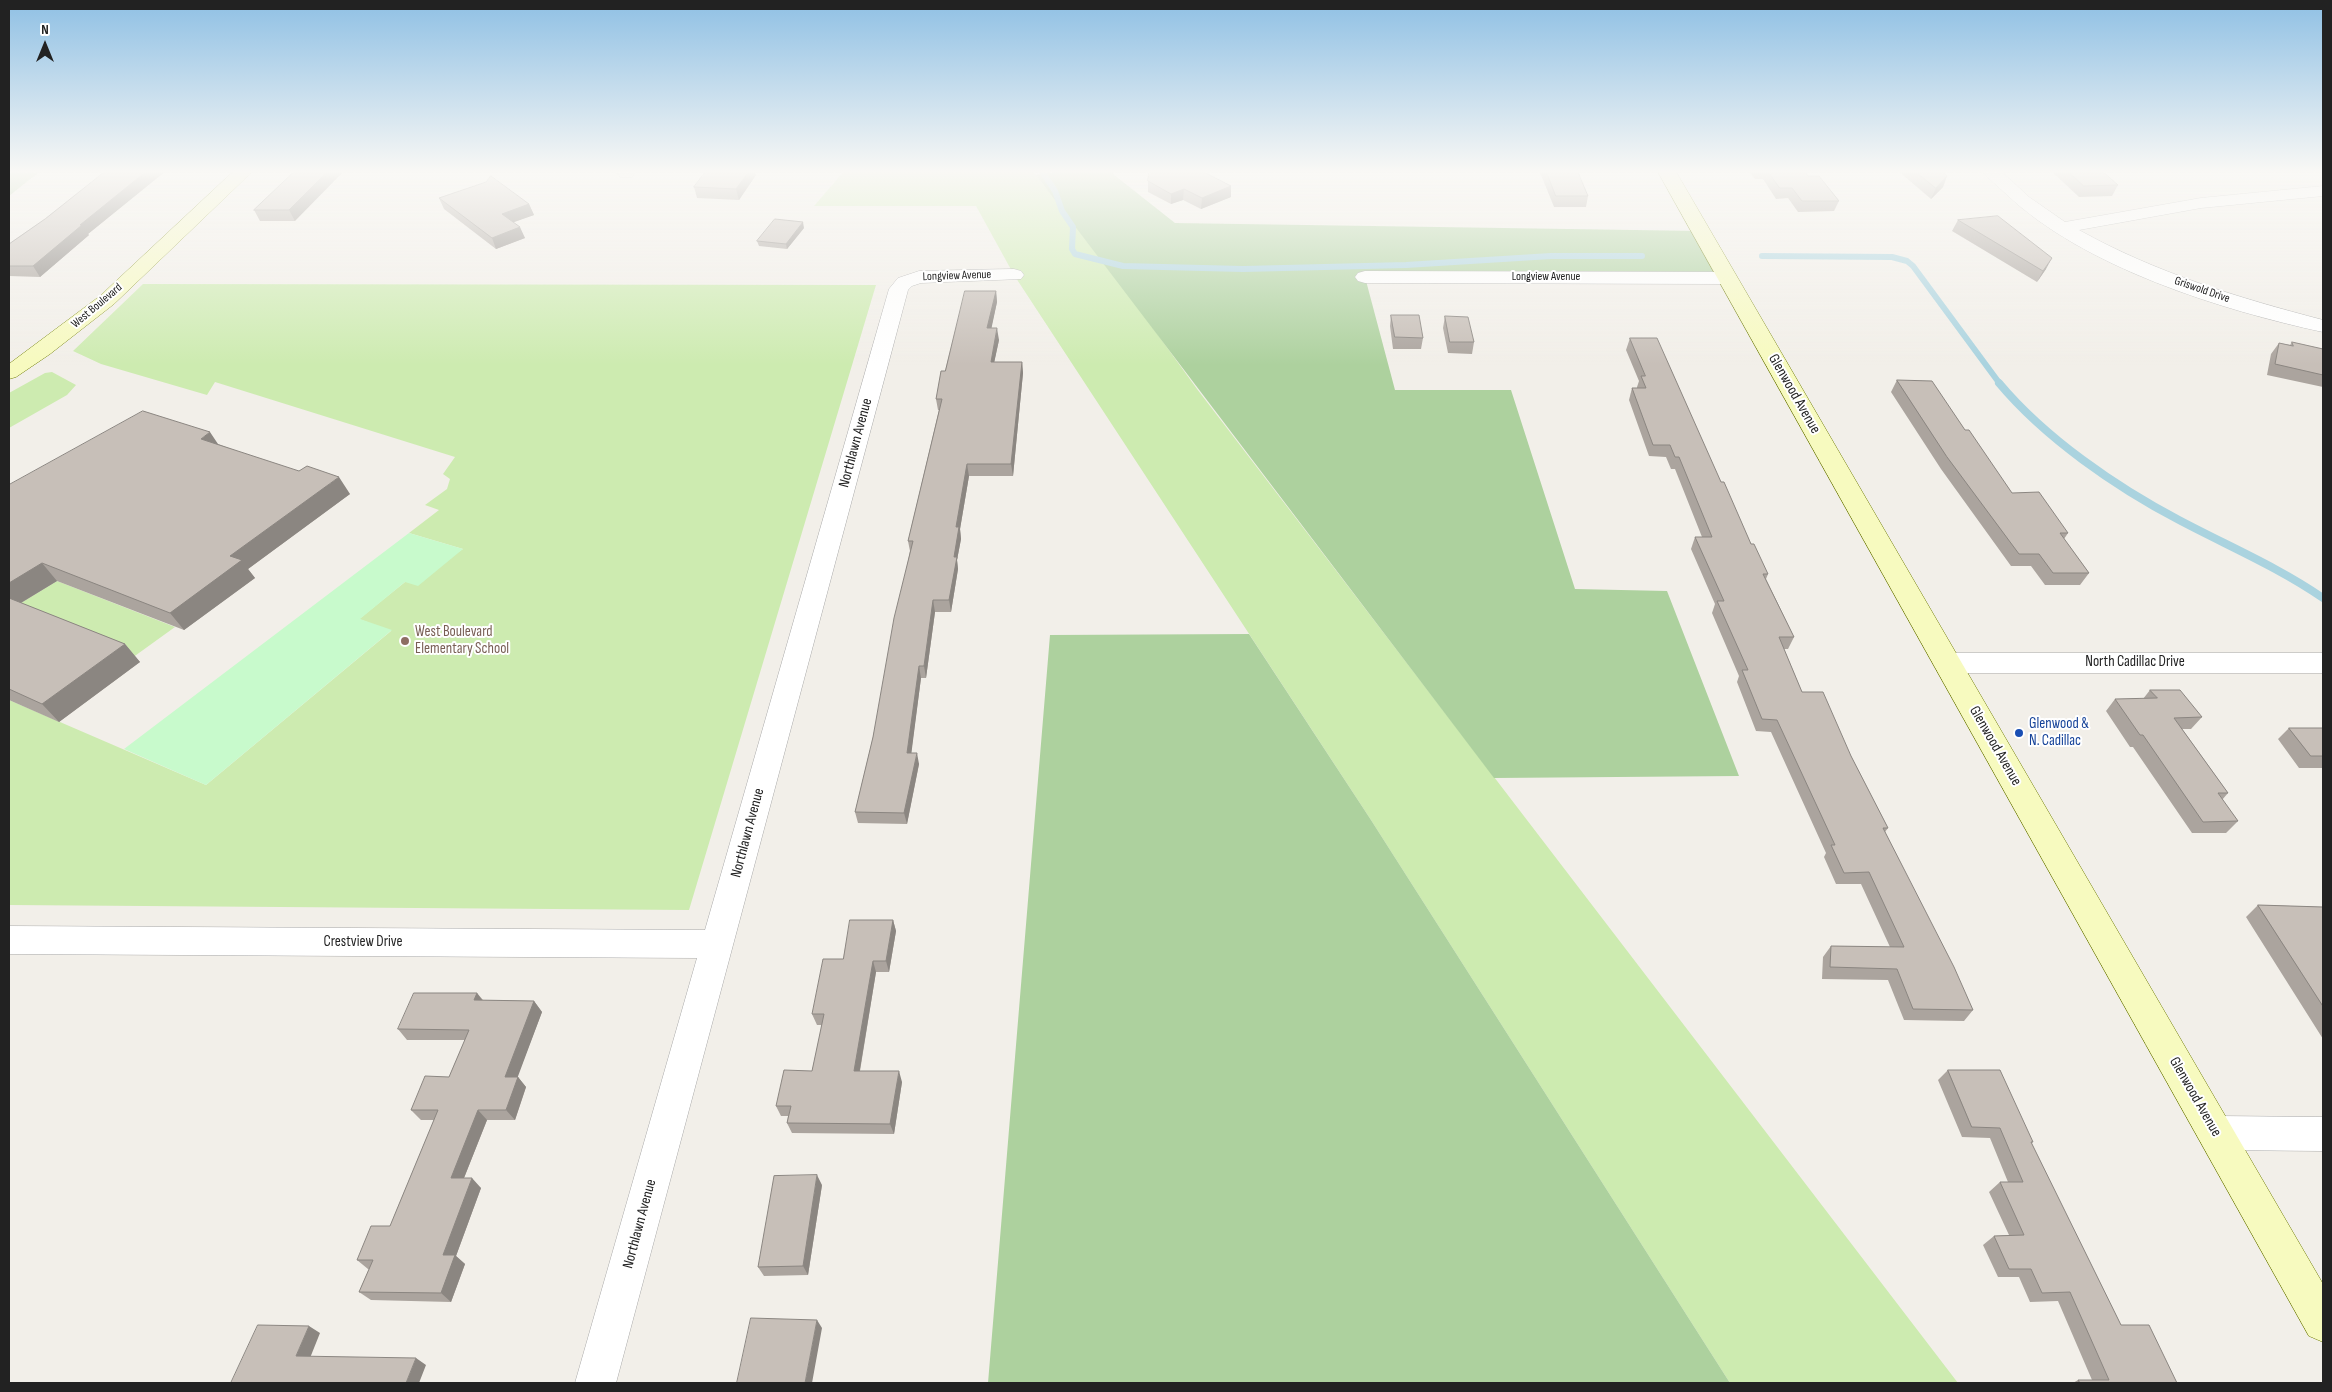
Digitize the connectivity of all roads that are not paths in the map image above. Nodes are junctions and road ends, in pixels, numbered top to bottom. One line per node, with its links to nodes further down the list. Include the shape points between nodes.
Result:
1 (176, 235): 9 (street, West Boulevard, via 107,300)
2 (1703, 235): 6 (street, Glenwood Avenue)
3 (2075, 235): 8 (street, Griswold Drive, via 2113,256 2177,282)
4 (1014, 275): 7 (street, Longview Avenue, via 919,277)
5 (1365, 277): 6 (street, Longview Avenue)
6 (1727, 278): 10 (street, Glenwood Avenue)
7 (902, 285): 13 (street, Northlawn Avenue)
8 (2323, 326)
9 (9, 373)
10 (1948, 663): 11 (street, North Cadillac Drive); 14 (street, Glenwood Avenue)
11 (2323, 663)
12 (9, 940): 13 (street, Crestview Drive)
13 (718, 944): 17 (street, Northlawn Avenue)
14 (2216, 1133): 15 (street); 16 (street, Glenwood Avenue)
15 (2323, 1134)
16 (2323, 1322)
17 (596, 1383)

